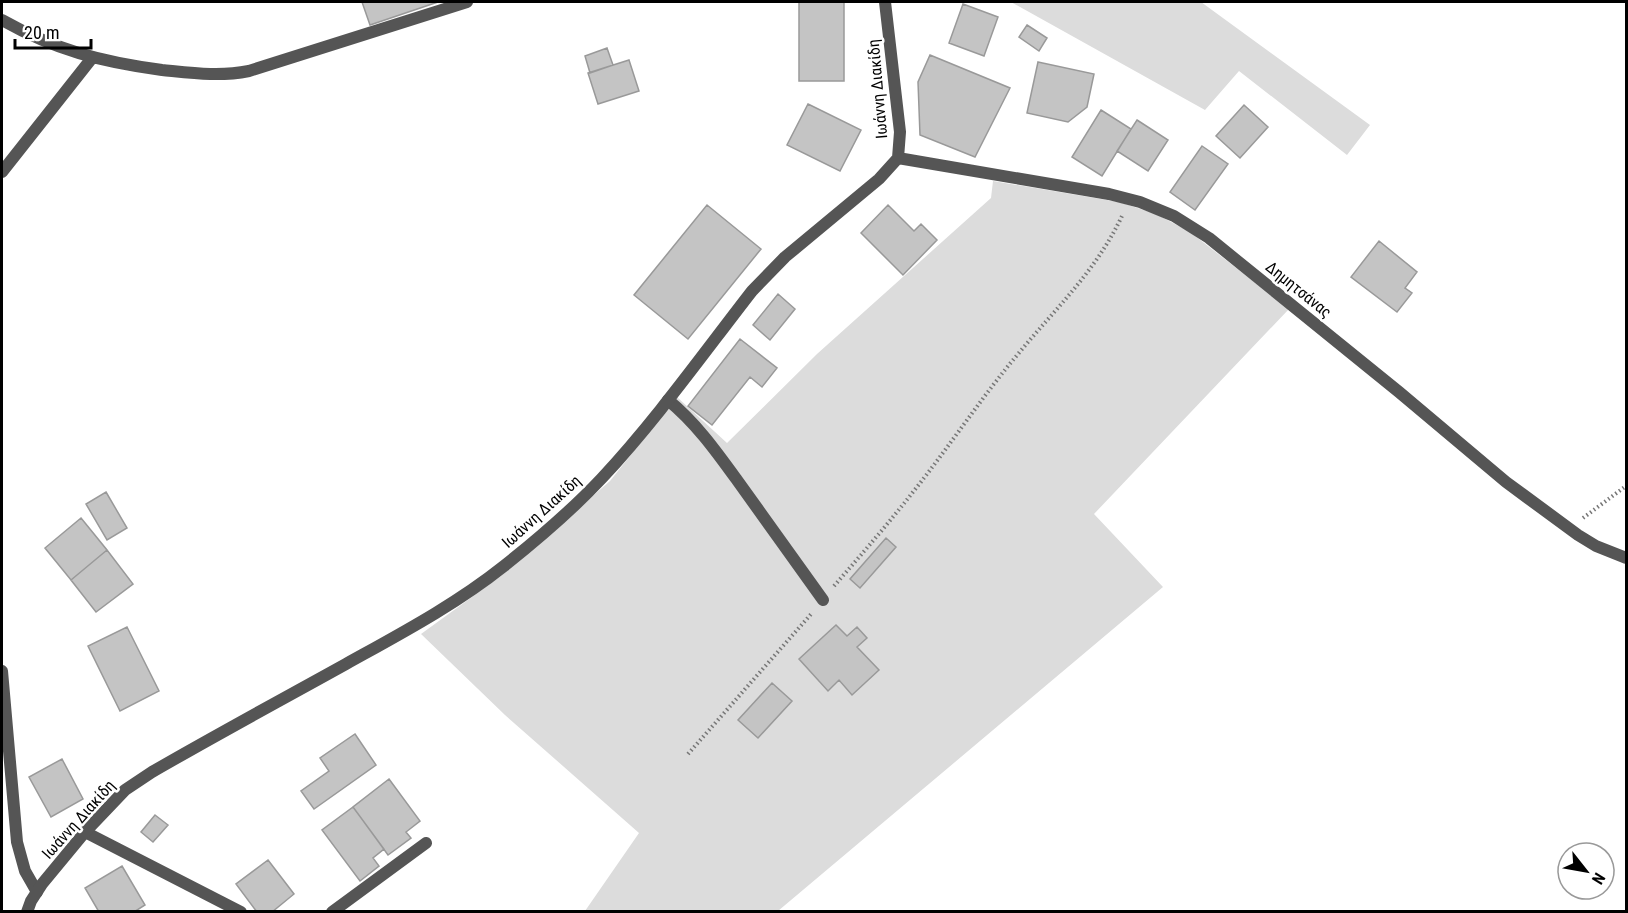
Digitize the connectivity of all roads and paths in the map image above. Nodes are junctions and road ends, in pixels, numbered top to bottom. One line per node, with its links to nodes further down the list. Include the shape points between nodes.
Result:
1 (468, 2): 4 (street, via 233,74 198,74)
2 (885, 2): 5 (street, Ιωάννη Διακίδη, via 900,132)
3 (2, 20): 4 (street, via 45,42)
4 (92, 58): 6 (street)
5 (898, 158): 7 (street, Δημητσάνας); 8 (street, Ιωάννη Διακίδη, via 879,179 767,274)
6 (2, 171)
7 (1130, 199): 10 (street, Δημητσάνας, via 1174,216 1209,238 1506,482); 12 (path, via 1086,275 1018,353 913,492)
8 (668, 400): 12 (street, via 700,430); 15 (street, Ιωάννη Διακίδη, via 602,478 505,566 411,628 152,772 125,790)
9 (1626, 486): 10 (path)
10 (1569, 528): 11 (street, Δημητσάνας, via 1596,546)
11 (1626, 558)
12 (823, 600): 14 (path)
13 (2, 671): 17 (street, via 17,843 25,871)
14 (688, 754)
15 (85, 832): 17 (street, Ιωάννη Διακίδη); 19 (street)
16 (426, 843): 20 (street)
17 (37, 891): 18 (street, Ιωάννη Διακίδη)
18 (27, 912)
19 (241, 912)
20 (332, 912)

